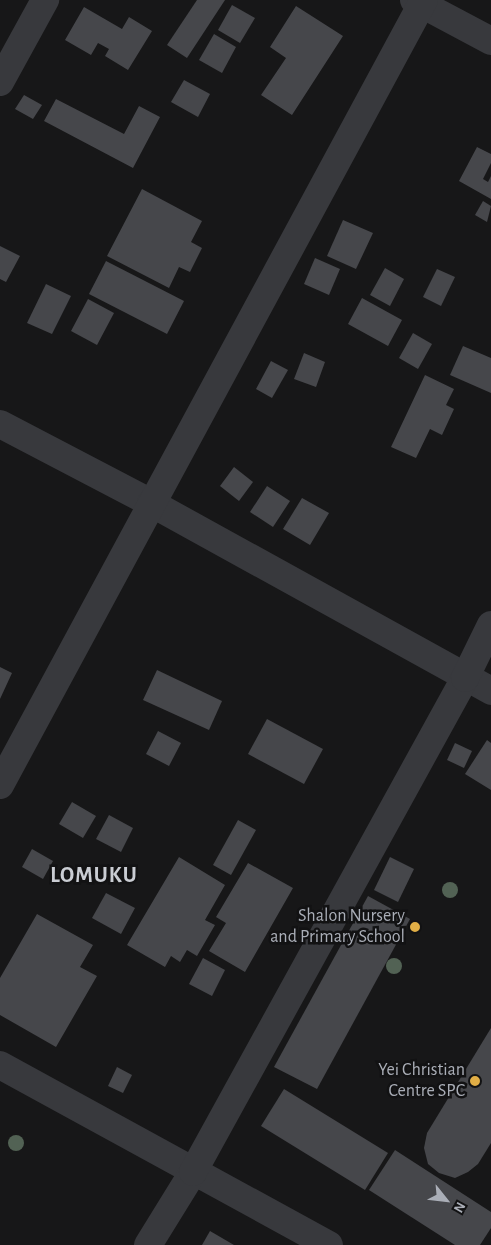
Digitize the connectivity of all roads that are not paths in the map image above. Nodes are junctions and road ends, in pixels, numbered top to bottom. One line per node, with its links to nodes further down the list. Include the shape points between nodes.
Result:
1 (45, 0): 4 (street)
2 (420, 1): 3 (street); 6 (street)
3 (491, 41)
4 (0, 82)
5 (0, 424): 6 (street)
6 (151, 503): 8 (street); 10 (street)
7 (491, 625): 8 (street)
8 (466, 678): 9 (street); 12 (street)
9 (491, 691)
10 (0, 786)
11 (0, 1065): 12 (street)
12 (193, 1172): 13 (street); 14 (street)
13 (148, 1245)
14 (329, 1245)

